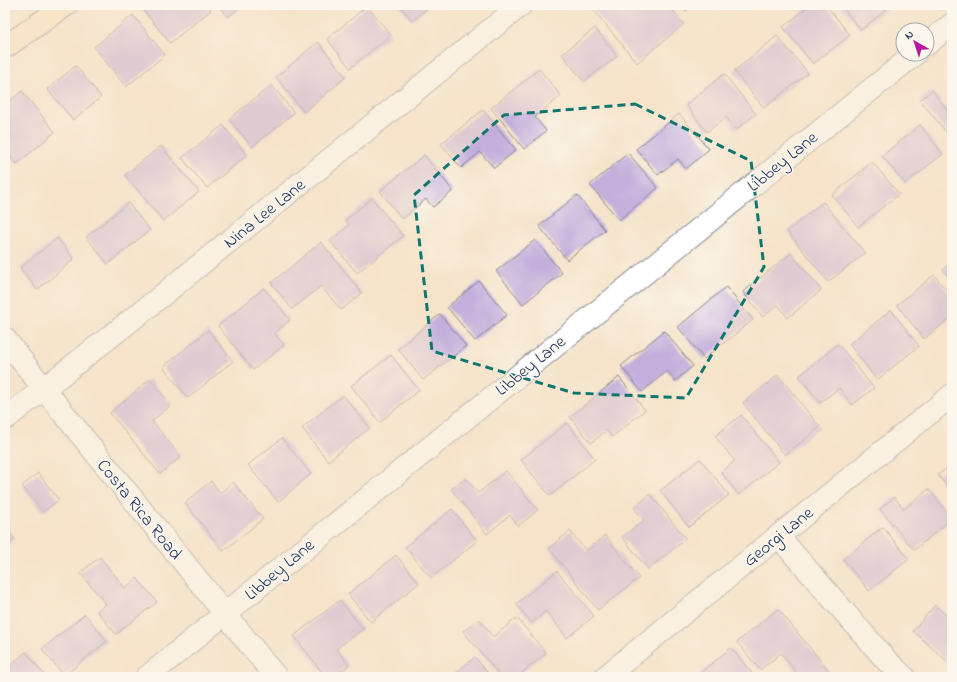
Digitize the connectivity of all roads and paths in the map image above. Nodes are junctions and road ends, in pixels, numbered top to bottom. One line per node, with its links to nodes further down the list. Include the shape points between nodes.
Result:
1 (66, 5): 5 (main road)
2 (521, 5): 8 (street, Nina Lee Lane)
3 (952, 24): 4 (street)
4 (935, 38)
5 (5, 47)
6 (905, 62): 12 (street, Libbey Lane)
7 (5, 339): 8 (street, Costa Rica Road)
8 (44, 389): 10 (street, Nina Lee Lane); 12 (street, Costa Rica Road)
9 (952, 395): 11 (street, Georgi Lane)
10 (5, 419)
11 (778, 536): 15 (street, Georgi Lane); 16 (street, via 887,661)
12 (225, 614): 13 (street, Libbey Lane); 14 (street, Costa Rica Road)
13 (147, 677)
14 (276, 677)
15 (605, 677)
16 (904, 677)

